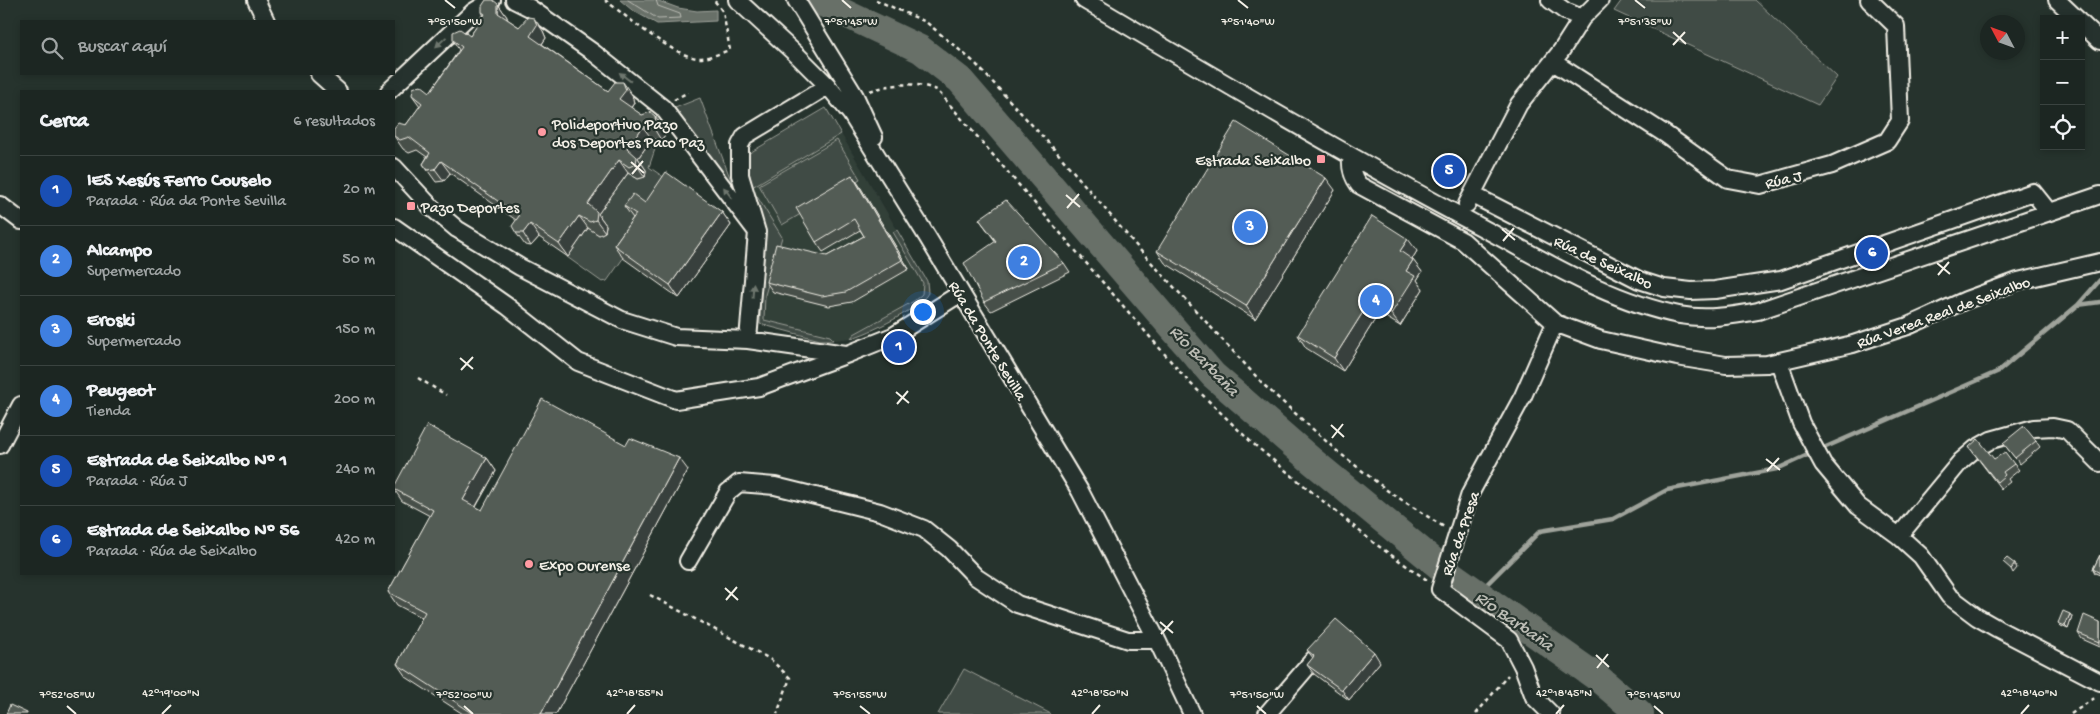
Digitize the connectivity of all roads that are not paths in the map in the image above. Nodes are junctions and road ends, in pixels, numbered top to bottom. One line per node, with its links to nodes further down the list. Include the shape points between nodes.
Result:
1 (256, 0): 13 (street)
2 (492, 0): 20 (street, one-way to 20, via 473,12)
3 (514, 0): 31 (street, one-way to 3, via 663,108 594,53)
4 (737, 0): 18 (street, Rúa da Ponte Sevilla)
5 (796, 0): 23 (street, via 864,114)
6 (1084, 0): 21 (street)
7 (1550, 0): 12 (street)
8 (1600, 0): 12 (street)
9 (1868, 0): 16 (street, Rúa J, via 1896,26 1900,122 1887,142 1832,165 1760,185 1728,179)
10 (2057, 0): 11 (street)
11 (2072, 15)
12 (1582, 18): 16 (street)
13 (266, 20)
14 (2085, 27): 15 (street)
15 (2100, 41)
16 (1553, 62): 24 (street, via 1519,104)
17 (320, 75): 19 (street)
18 (828, 86): 23 (street, Rúa da Ponte Sevilla, via 851,114); 31 (street, via 746,136 740,145 740,175)
19 (337, 90)
20 (390, 90)
21 (1351, 156): 28 (street); 34 (street, Rúa Verea Real de Seixalbo, via 1350,168 1359,186 1463,241)
22 (395, 168): 35 (street, via 432,208 457,228 594,307 676,337)
23 (889, 176): 33 (street, Rúa da Ponte Sevilla)
24 (1473, 194): 27 (street, Rúa de Seixalbo, via 1639,280 1664,288 1691,290 1715,290 1781,280 2033,192); 28 (street)
25 (2100, 195): 27 (street)
26 (1, 207): 29 (street)
27 (2049, 212): 28 (street, via 1785,304 1717,317 1678,314 1622,297)
28 (1461, 216)
29 (20, 220)
30 (395, 228): 36 (street, via 507,306 578,362 676,400 759,387)
31 (756, 232): 35 (street, one-way to 31)
32 (2100, 262): 37 (street, Rúa Verea Real de Seixalbo, via 2018,281 1880,336)
33 (961, 294): 36 (street, via 893,336); 43 (street, Rúa da Ponte Sevilla, via 1080,491)
34 (1555, 324): 37 (street, Rúa Verea Real de Seixalbo, via 1601,340 1677,358 1726,365); 48 (street, Rúa da Presa, via 1523,396 1470,494 1440,589 1509,640 1534,697)
35 (748, 340): 36 (street)
36 (848, 354)
37 (1779, 362): 41 (street, via 1801,423 1823,464 1858,506)
38 (20, 407): 39 (street)
39 (0, 445)
40 (2100, 463): 41 (street, via 2067,430 2053,426 1991,440 1961,461)
41 (1899, 536): 45 (street, via 1930,566 1949,596 1965,609)
42 (688, 561): 43 (street, via 728,492 739,483 775,486 880,512 924,529 976,577 1017,604 1128,640)
43 (1157, 640): 46 (street, Rúa da Ponte Sevilla)
44 (1314, 660): 47 (street)
45 (2100, 682)
46 (1192, 714)
47 (1267, 714)
48 (1551, 714)

